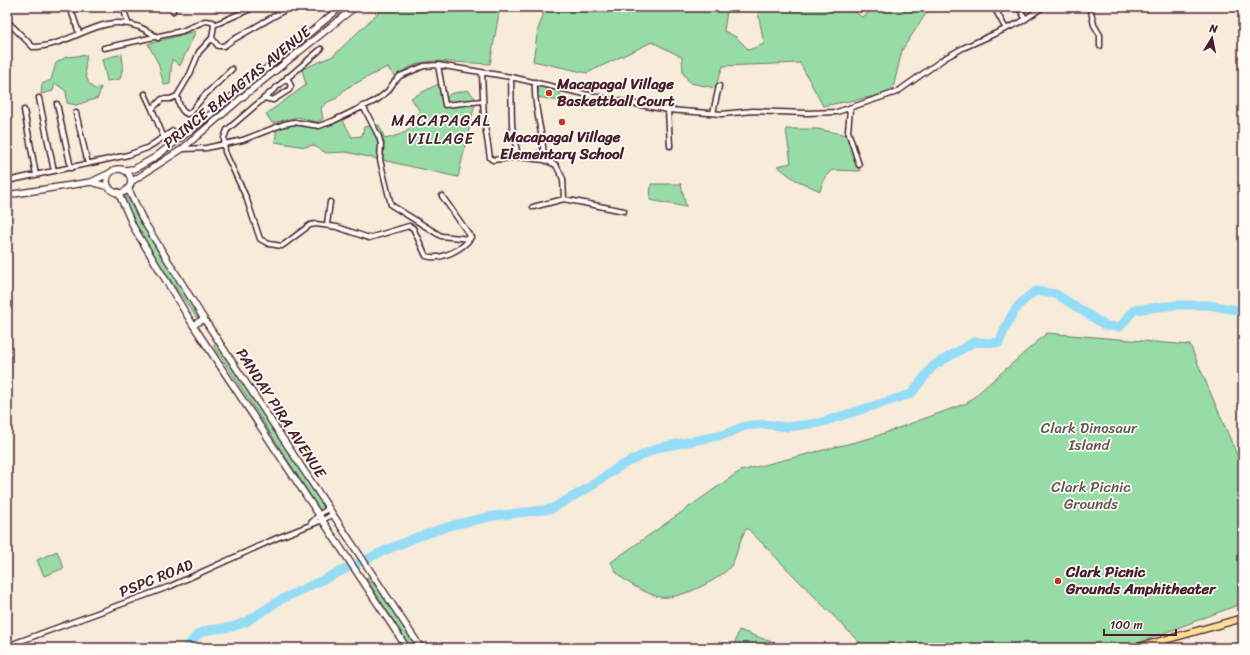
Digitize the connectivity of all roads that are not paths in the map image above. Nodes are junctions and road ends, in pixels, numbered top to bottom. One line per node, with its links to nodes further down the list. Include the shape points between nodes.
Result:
1 (70, 7): 18 (street)
2 (123, 7): 15 (street)
3 (171, 7): 12 (street)
4 (255, 7): 16 (street)
5 (290, 7): 20 (street, via 224,46 218,46)
6 (341, 7): 54 (main road, PRINCE BALAGTAS AVENUE, via 170,146 141,166)
7 (355, 7): 48 (main road, PRINCE BALAGTAS AVENUE)
8 (994, 7): 17 (street)
9 (1018, 7): 13 (street)
10 (1043, 7): 13 (street)
11 (1090, 7): 21 (street, via 1094,25 1100,35)
12 (173, 12)
13 (1026, 19): 17 (street)
14 (7, 22): 18 (street, via 33,47 45,46)
15 (128, 23): 18 (street, via 101,26); 19 (street, via 135,24)
16 (214, 25): 19 (street, via 213,22 205,21 186,30); 20 (street)
17 (1006, 29): 39 (street, via 957,51 897,92)
18 (79, 33)
19 (158, 38): 22 (street)
20 (212, 38): 32 (street, via 199,52)
21 (1100, 46)
22 (104, 48)
23 (321, 49): 27 (street)
24 (438, 65): 26 (street); 35 (street, via 445,105); 37 (street, via 424,66 400,76 388,91)
25 (232, 69): 32 (street, via 187,114 179,104)
26 (482, 73): 28 (street); 35 (street)
27 (287, 77): 34 (street); 34 (street, via 291,86 289,90 273,100)
28 (511, 77): 29 (street); 49 (street, via 512,125)
29 (535, 82): 41 (street); 50 (street, via 534,102 542,135)
30 (719, 86): 43 (street)
31 (145, 94): 38 (street)
32 (177, 96): 38 (street, via 162,99)
33 (39, 98): 55 (street)
34 (264, 98): 46 (street, via 227,130)
35 (482, 101): 49 (street, via 491,160)
36 (57, 104): 53 (street)
37 (364, 106): 46 (street, via 319,126 294,122 278,126 258,136); 71 (street, via 379,136 380,160 391,205 441,236)
38 (152, 108): 45 (street)
39 (850, 109): 43 (street, via 807,113); 52 (street, via 848,131)
40 (24, 110): 57 (street)
41 (668, 110): 43 (street); 47 (street)
42 (76, 113): 51 (street)
43 (713, 113)
44 (173, 132): 45 (street)
45 (164, 138): 51 (street, via 128,155)
46 (223, 145): 48 (street); 70 (street, via 246,197 260,239 282,246 310,225)
47 (670, 146)
48 (182, 149): 60 (main road, PRINCE BALAGTAS AVENUE)
49 (518, 157): 50 (street)
50 (544, 160): 66 (street, via 556,165 560,171)
51 (88, 164): 53 (street)
52 (859, 165)
53 (71, 168): 55 (street)
54 (124, 170): 56 (main road, via 117,169); 60 (main road, via 130,175)
55 (54, 171): 57 (street)
56 (110, 173): 59 (main road); 61 (main road, via 107,180)
57 (36, 175): 58 (street)
58 (7, 181)
59 (91, 182): 61 (main road); 64 (main road)
60 (131, 182): 62 (main road)
61 (109, 187): 63 (main road)
62 (128, 188): 63 (main road); 72 (main road, PANDAY PIRA AVENUE, via 143,220)
63 (118, 192): 73 (main road, PANDAY PIRA AVENUE, via 134,228)
64 (7, 195)
65 (442, 196): 71 (street, via 470,235)
66 (564, 199): 68 (street); 69 (street)
67 (330, 202): 70 (street)
68 (533, 207)
69 (624, 211)
70 (327, 224): 71 (street, via 369,238 409,226 413,228 422,252 429,258 454,251)
71 (470, 239)
72 (204, 319): 73 (main road); 74 (main road, PANDAY PIRA AVENUE)
73 (194, 325): 75 (main road, PANDAY PIRA AVENUE)
74 (331, 511): 75 (street, PSPC ROAD); 79 (main road, PANDAY PIRA AVENUE)
75 (321, 517): 77 (street, PSPC ROAD, via 171,586); 78 (main road, PANDAY PIRA AVENUE)
76 (1243, 618): 80 (main road)
77 (7, 646)
78 (406, 648)
79 (421, 648)
80 (1136, 648)

